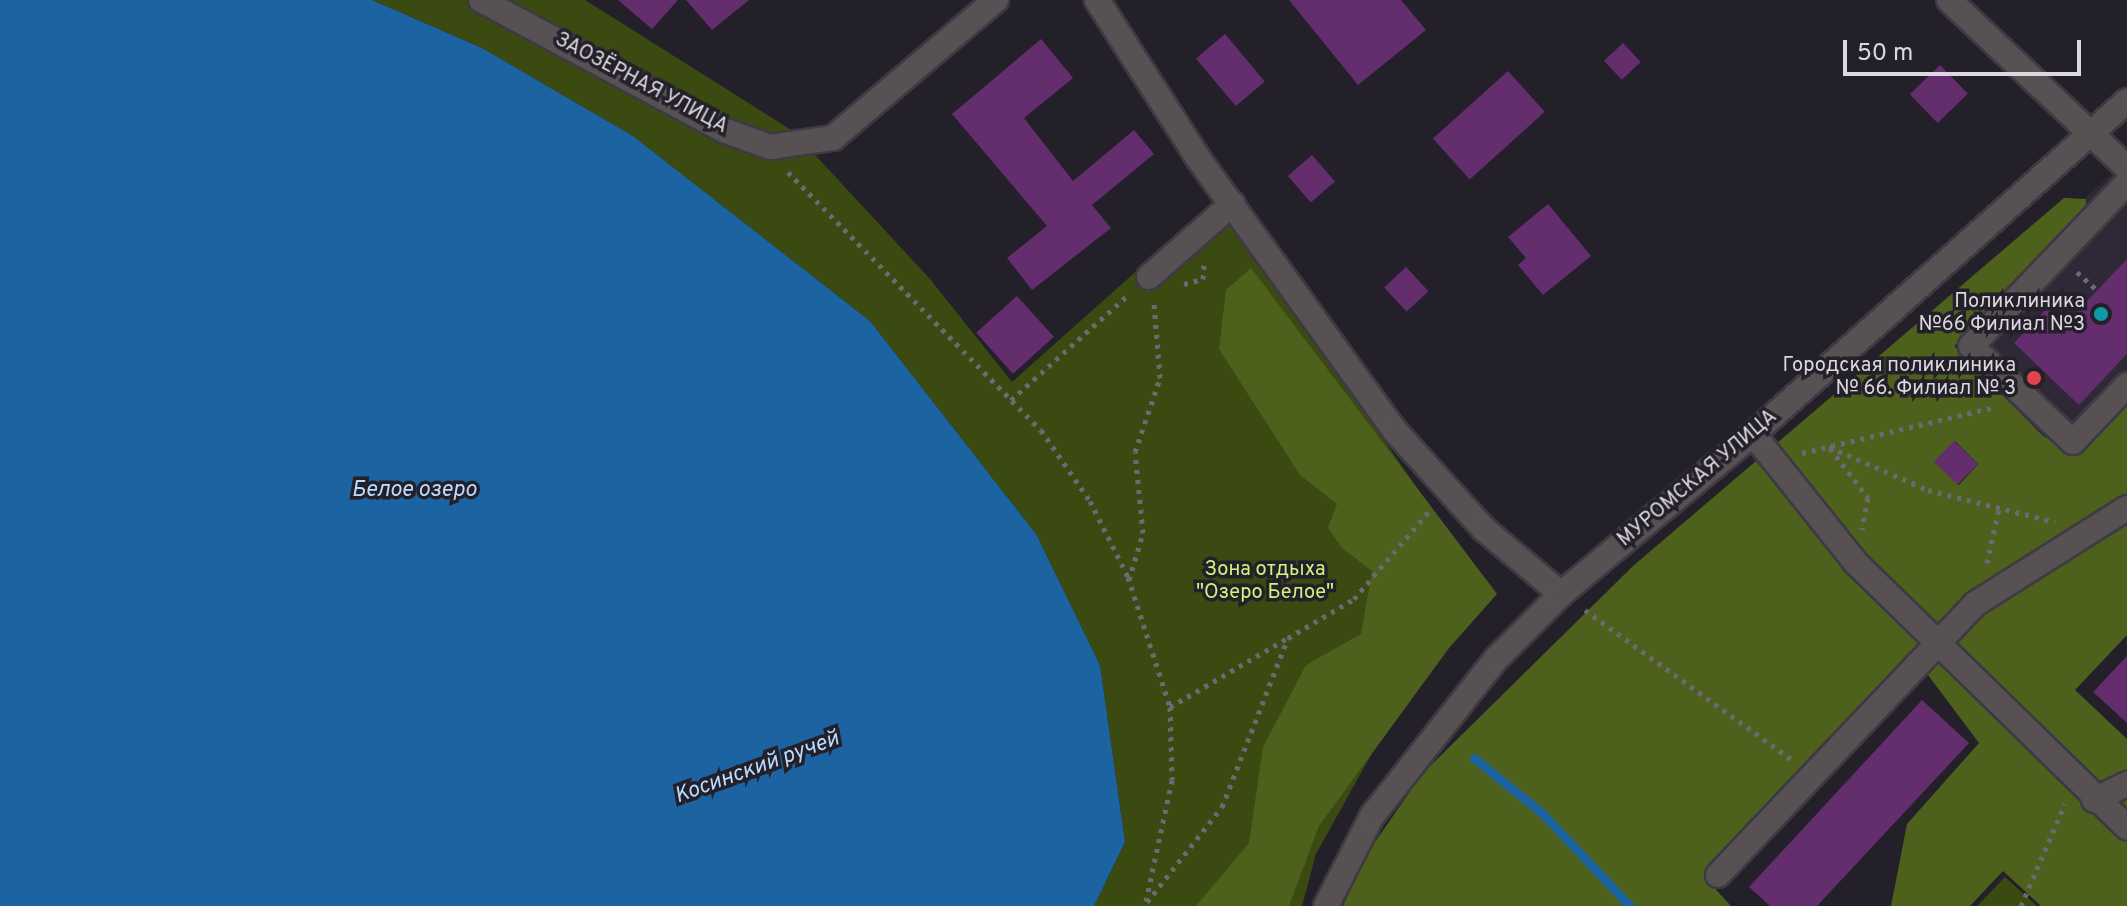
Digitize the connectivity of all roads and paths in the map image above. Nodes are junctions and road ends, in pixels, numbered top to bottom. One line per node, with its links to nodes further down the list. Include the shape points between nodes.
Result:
1 (481, 0): 7 (street, ЗАОЗЁРНАЯ УЛИЦА, via 723,130)
2 (996, 0): 7 (street, ЗАОЗЁРНАЯ УЛИЦА, via 833,138)
3 (1097, 0): 10 (street)
4 (1949, 0): 6 (street)
5 (2127, 101): 6 (street, МУРОМСКАЯ УЛИЦА)
6 (2090, 132): 8 (street); 17 (street, МУРОМСКАЯ УЛИЦА)
7 (770, 147): 15 (path, via 801,190)
8 (2127, 168)
9 (2127, 183): 14 (street, via 1971,346 2073,442)
10 (1232, 204): 11 (street); 20 (street, via 1395,431)
11 (1204, 228): 12 (street); 13 (path, via 1203,279)
12 (1154, 285): 15 (path); 25 (path, via 1153,307 1162,337 1160,378 1135,452 1143,533)
13 (1178, 286)
14 (2127, 385)
15 (1011, 400): 25 (path, via 1090,501)
16 (2011, 404): 18 (path)
17 (1753, 434): 19 (street); 26 (street, МУРОМСКАЯ УЛИЦА)
18 (1829, 447): 19 (path); 22 (path, via 1928,490); 24 (path, via 1868,498)
19 (1775, 460): 24 (street)
20 (1447, 491): 26 (street); 28 (path, via 1354,599)
21 (2127, 508): 23 (street)
22 (1999, 509): 23 (path, via 2046,517); 27 (path)
23 (2080, 536): 27 (street)
24 (1855, 562): 29 (street)
25 (1129, 580): 30 (path)
26 (1561, 594): 31 (path); 38 (street, МУРОМСКАЯ УЛИЦА, via 1497,658 1372,816)
27 (1975, 604): 29 (street)
28 (1288, 638): 30 (path); 37 (path, via 1222,807)
29 (1937, 646): 31 (street); 32 (street)
30 (1170, 707): 37 (path, via 1172,780)
31 (1813, 776): 36 (street)
32 (2074, 783): 34 (street); 39 (path)
33 (2127, 784): 34 (street)
34 (2094, 800): 35 (street)
35 (2127, 827)
36 (1718, 875)
37 (1146, 904)
38 (1326, 906)
39 (2021, 906)

